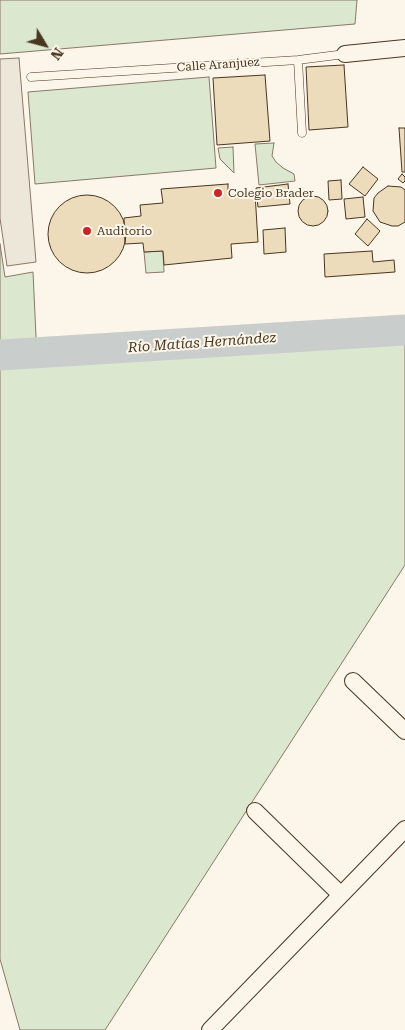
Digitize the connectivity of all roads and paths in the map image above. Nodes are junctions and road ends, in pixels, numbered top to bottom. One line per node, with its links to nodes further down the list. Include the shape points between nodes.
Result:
1 (405, 48): 2 (street, Calle Aranjuez)
2 (345, 54): 3 (lane, Calle Aranjuez)
3 (298, 60): 4 (lane, Calle Aranjuez); 5 (lane)
4 (31, 77)
5 (302, 133)
6 (353, 681): 7 (street)
7 (405, 731)
8 (255, 811): 10 (street)
9 (405, 829): 10 (street)
10 (342, 895): 11 (street)
11 (210, 1030)

